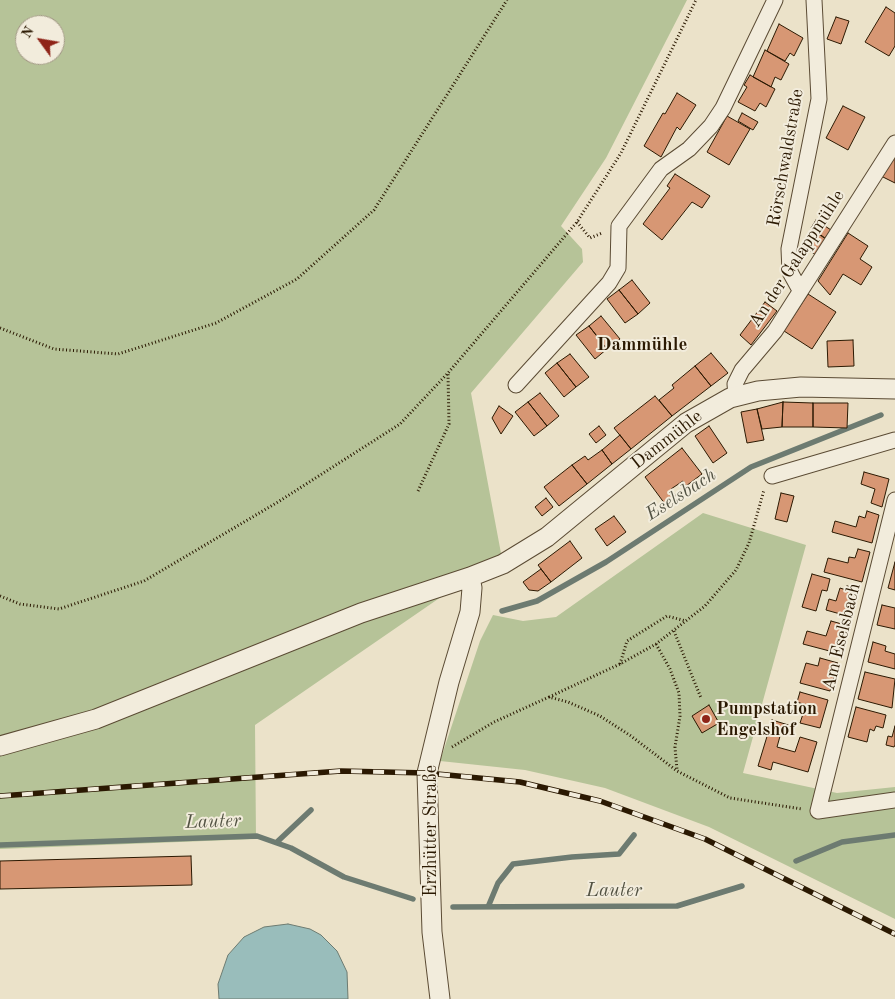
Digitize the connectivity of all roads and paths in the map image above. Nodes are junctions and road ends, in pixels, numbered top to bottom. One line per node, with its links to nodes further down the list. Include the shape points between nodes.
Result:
1 (507, 0): 9 (path, via 374,210 297,279 216,323 118,354 54,349)
2 (696, 0): 6 (path, via 621,152)
3 (775, 0): 7 (street, via 712,126 689,149 661,169)
4 (814, 0): 8 (street, Rörschwaldstraße, via 819,99 789,249 790,272)
5 (895, 143): 8 (street, An der Galappmühle)
6 (577, 222): 7 (path, via 590,238); 10 (path)
7 (619, 226): 11 (street, via 618,268 609,284)
8 (800, 290): 13 (street, An der Galappmühle, via 775,330 739,374 735,384)
9 (0, 328)
10 (448, 373): 16 (path, via 449,424); 19 (path, via 400,424 278,502 144,581 59,609 20,604)
11 (516, 385)
12 (895, 389): 13 (street, Dammühle, via 801,387)
13 (736, 396): 18 (street, Dammühle, via 686,423 529,549)
14 (895, 440): 15 (street)
15 (772, 476): 20 (path, via 736,570 705,606)
16 (418, 491)
17 (895, 500): 30 (street, Am Eselsbach)
18 (470, 578): 26 (street, Dammühle, via 361,614 96,720); 27 (street, Erzhütter Straße, via 470,612)
19 (0, 596)
20 (686, 621): 21 (path); 23 (path, via 667,616 627,641)
21 (674, 631): 22 (path); 25 (path)
22 (656, 644): 23 (path); 28 (path, via 679,692 680,716 675,747)
23 (620, 664): 24 (path)
24 (548, 697): 27 (path, via 494,722); 28 (path, via 600,716)
25 (701, 698)
26 (0, 746)
27 (430, 760): 31 (street, Erzhütter Straße, via 427,773 434,953)
28 (677, 771): 30 (path, via 730,798)
29 (895, 800): 30 (street)
30 (818, 811)
31 (440, 999)

